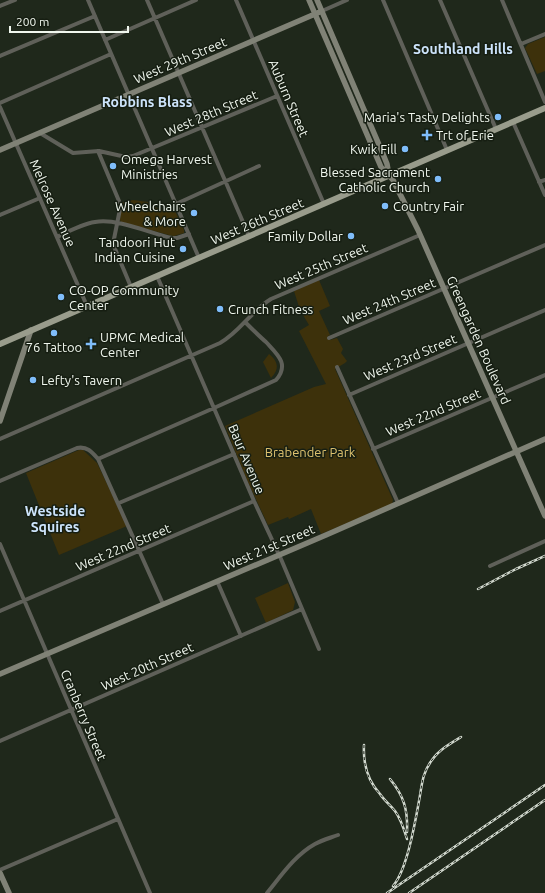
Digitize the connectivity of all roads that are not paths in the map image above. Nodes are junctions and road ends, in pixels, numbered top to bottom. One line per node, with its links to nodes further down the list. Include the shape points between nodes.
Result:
1 (15, 0): 12 (street)
2 (88, 0): 15 (street)
3 (147, 0): 16 (street)
4 (196, 0): 16 (street)
5 (236, 0): 19 (street, Auburn Street)
6 (309, 0): 14 (street, Greengarden Boulevard)
7 (317, 0): 13 (street, Greengarden Boulevard)
8 (347, 0): 13 (street, West 29th Street)
9 (383, 0): 37 (street)
10 (440, 0): 32 (street)
11 (502, 0): 20 (street)
12 (0, 6)
13 (322, 11): 14 (street, West 29th Street); 40 (street, Greengarden Boulevard)
14 (315, 14): 19 (street, West 29th Street); 40 (street, Greengarden Boulevard, via 381,167)
15 (95, 16): 18 (street); 22 (street)
16 (155, 18): 18 (street); 23 (street)
17 (545, 34): 20 (street)
18 (105, 40): 21 (street)
19 (253, 41): 23 (street, West 29th Street); 25 (street, Auburn Street)
20 (521, 44): 26 (street)
21 (111, 54): 24 (street); 27 (street)
22 (0, 56)
23 (178, 73): 24 (street, West 29th Street); 31 (street)
24 (129, 95): 33 (street, West 29th Street); 35 (street)
25 (277, 96): 31 (street, West 28th Street); 47 (street, Auburn Street)
26 (545, 102)
27 (0, 103)
28 (0, 107): 34 (street, Melrose Avenue)
29 (545, 108): 30 (main road, West 26th Street)
30 (513, 122): 32 (main road, West 26th Street); 43 (street)
31 (202, 127): 35 (street, West 28th Street); 42 (street)
32 (496, 129): 37 (main road, West 26th Street)
33 (40, 133): 34 (street, West 29th Street); 38 (street, West 28th Street, via 72,153)
34 (16, 143): 36 (street, West 29th Street); 45 (street, Melrose Avenue)
35 (152, 149): 38 (street, West 28th Street, via 129,157); 46 (street)
36 (0, 150)
37 (447, 150): 40 (main road, West 26th Street)
38 (98, 151): 49 (street, via 119,201)
39 (259, 166): 42 (street)
40 (390, 175): 47 (main road, West 26th Street); 51 (street, Greengarden Boulevard)
41 (545, 180): 43 (street)
42 (225, 182): 46 (street); 53 (street)
43 (540, 182): 44 (street)
44 (545, 195)
45 (40, 198): 48 (street); 52 (street, Melrose Avenue)
46 (176, 204): 50 (street)
47 (324, 204): 53 (main road, West 26th Street)
48 (0, 215)
49 (117, 223): 50 (street, via 172,238); 52 (street, via 90,223); 57 (street, via 113,244)
50 (189, 234): 55 (street)
51 (420, 234): 58 (street, Greengarden Boulevard); 61 (street, West 25th Street, via 271,299)
52 (57, 236): 59 (street, Melrose Avenue)
53 (249, 236): 55 (main road, West 26th Street)
54 (545, 245): 58 (street, West 24th Street)
55 (199, 258): 56 (main road, West 26th Street)
56 (156, 276): 57 (main road, West 26th Street); 66 (street, Baur Avenue)
57 (131, 287): 59 (main road, West 26th Street)
58 (444, 288): 63 (street, West 24th Street); 64 (street, Greengarden Boulevard)
59 (87, 306): 62 (main road, West 26th Street)
60 (545, 310): 64 (street, West 23rd Street)
61 (245, 322): 66 (street, West 25th Street, via 225,341); 71 (street, via 278,354 282,363 281,372 273,382)
62 (31, 330): 65 (main road, West 26th Street); 72 (street)
63 (329, 338)
64 (468, 343): 69 (street, West 23rd Street); 70 (street, Greengarden Boulevard)
65 (0, 344)
66 (192, 356): 71 (street, Baur Avenue); 73 (street, West 25th Street)
67 (337, 367): 69 (street)
68 (545, 375): 70 (street, West 22nd Street)
69 (349, 395): 75 (street)
70 (492, 398): 75 (street, West 22nd Street); 76 (street, Greengarden Boulevard)
71 (214, 408): 77 (street, Baur Avenue); 78 (street)
72 (0, 421)
73 (0, 439)
74 (545, 439): 76 (street, West 21st Street)
75 (373, 449): 82 (street)
76 (516, 452): 82 (street, West 21st Street); 83 (street, Greengarden Boulevard)
77 (234, 454): 80 (street, Baur Avenue); 81 (street)
78 (98, 459): 79 (street, via 89,449 77,448); 81 (street)
79 (0, 481)
80 (254, 501): 86 (street, West 22nd Street); 87 (street, Baur Avenue)
81 (119, 503): 86 (street)
82 (398, 503): 87 (street, West 21st Street)
83 (545, 516)
84 (545, 541): 88 (street)
85 (0, 545): 90 (street, Cranberry Street)
86 (140, 550): 90 (street, West 22nd Street); 91 (street)
87 (279, 555): 89 (street, West 21st Street); 92 (street, Baur Avenue)
88 (490, 566)
89 (217, 581): 91 (street, West 21st Street); 94 (street)
90 (24, 600): 93 (street, West 22nd Street); 96 (street, Cranberry Street)
91 (163, 604): 96 (street, West 21st Street)
92 (302, 609): 94 (street, West 20th Street); 95 (street, Baur Avenue)
93 (0, 611)
94 (241, 636): 98 (street, West 20th Street)
95 (319, 649)
96 (48, 654): 97 (street, West 21st Street); 98 (street, Cranberry Street)
97 (0, 674)
98 (72, 710): 99 (street, West 20th Street); 100 (street, Cranberry Street)
99 (0, 741)
100 (118, 819): 102 (street); 105 (street, Cranberry Street)
101 (338, 835): 106 (street, via 306,850)
102 (0, 870)
103 (0, 873): 104 (street)
104 (9, 893)
105 (150, 893)
106 (267, 893)

